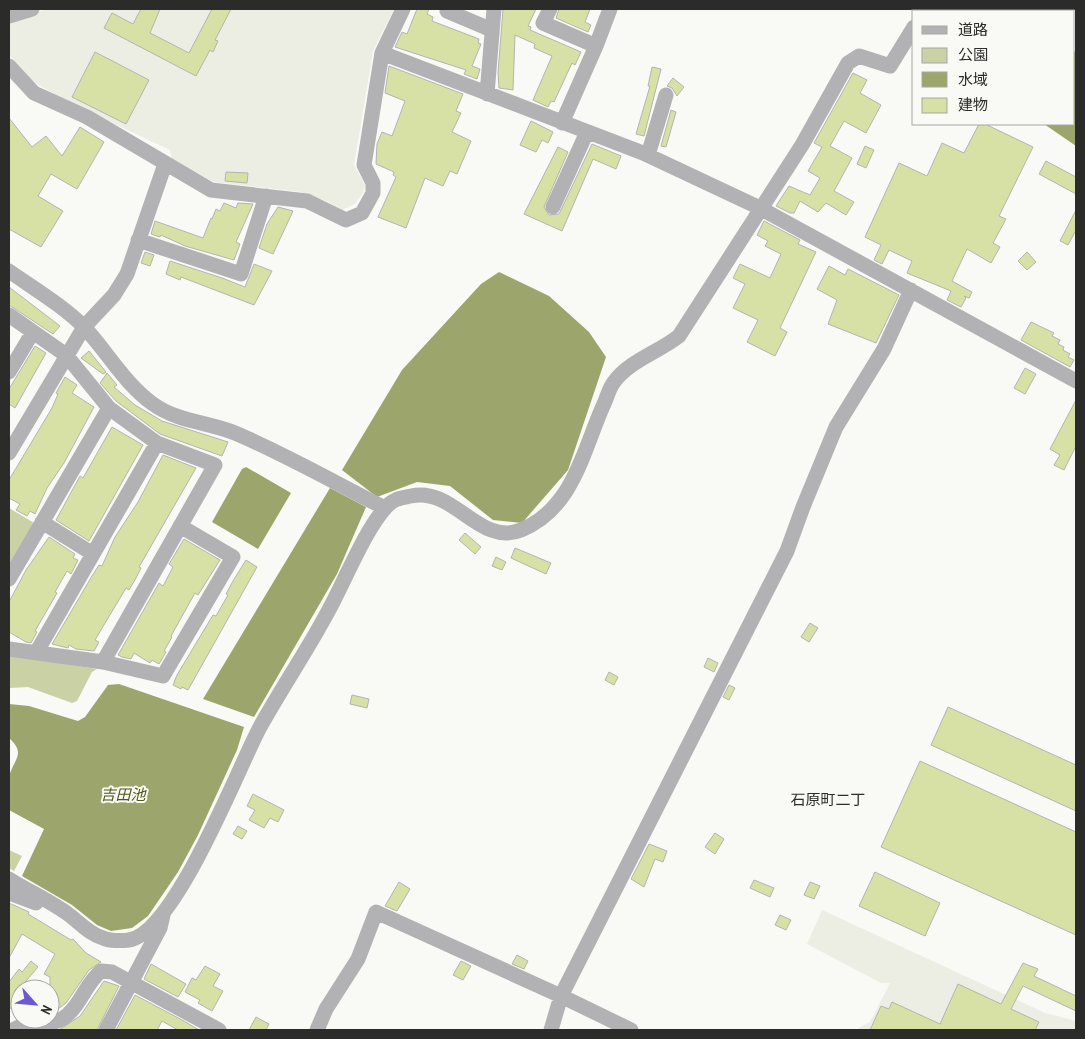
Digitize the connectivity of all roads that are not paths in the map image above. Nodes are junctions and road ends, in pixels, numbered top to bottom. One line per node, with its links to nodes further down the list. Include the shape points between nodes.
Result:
1 (32, 9): 7 (street)
2 (403, 9): 11 (street)
3 (448, 9): 8 (street)
4 (494, 9): 8 (street)
5 (550, 9): 10 (street, via 543,23)
6 (610, 9): 10 (street)
7 (9, 16)
8 (492, 30): 13 (street)
9 (912, 30): 21 (street, via 890,66 859,56 848,62 802,145)
10 (596, 46): 15 (street)
11 (382, 53): 13 (street); 19 (street, via 364,166 373,183 373,193 362,213 346,220 307,201)
12 (9, 66): 18 (street, via 34,93 87,117)
13 (487, 94): 15 (street)
14 (666, 95): 17 (street)
15 (562, 123): 16 (street)
16 (587, 132): 17 (street); 20 (street)
17 (648, 155): 21 (street)
18 (165, 164): 19 (street, via 211,190); 22 (street)
19 (266, 196): 22 (street, via 241,274)
20 (553, 207)
21 (760, 208): 24 (street); 34 (street, via 679,336 630,367 614,382 575,478 562,498 532,526 513,533 491,532 443,499 421,493 395,499)
22 (138, 240): 26 (street, via 127,274 114,295)
23 (9, 271): 26 (street)
24 (911, 290): 30 (street); 47 (street, via 884,349 836,427 787,551)
25 (9, 315): 27 (street)
26 (84, 327): 28 (street); 34 (street, via 141,394 172,416 232,432 264,445)
27 (32, 332): 28 (street); 29 (street)
28 (66, 355): 31 (street); 33 (street)
29 (9, 372)
30 (1076, 381)
31 (109, 408): 32 (street); 35 (street)
32 (156, 444): 36 (street, via 215,465); 37 (street)
33 (9, 453)
34 (385, 508): 45 (street, via 261,726 186,880)
35 (42, 522): 37 (street); 38 (street)
36 (180, 526): 41 (street); 41 (street, via 233,557 163,676)
37 (93, 554): 40 (street)
38 (9, 579)
39 (9, 649): 40 (street)
40 (36, 653): 41 (street)
41 (103, 662)
42 (9, 879): 44 (street)
43 (9, 893): 44 (street, via 34,904)
44 (45, 900): 45 (street, via 104,939 132,940)
45 (164, 912): 46 (street, via 160,928)
46 (132, 983): 48 (street, via 112,972 101,971 59,1021 35,1022); 49 (street); 50 (street)
47 (561, 996): 51 (street, via 376,912 358,960 326,1009); 52 (street); 53 (street)
48 (13, 1030)
49 (106, 1030)
50 (219, 1030)
51 (317, 1030)
52 (551, 1030)
53 (630, 1030)

